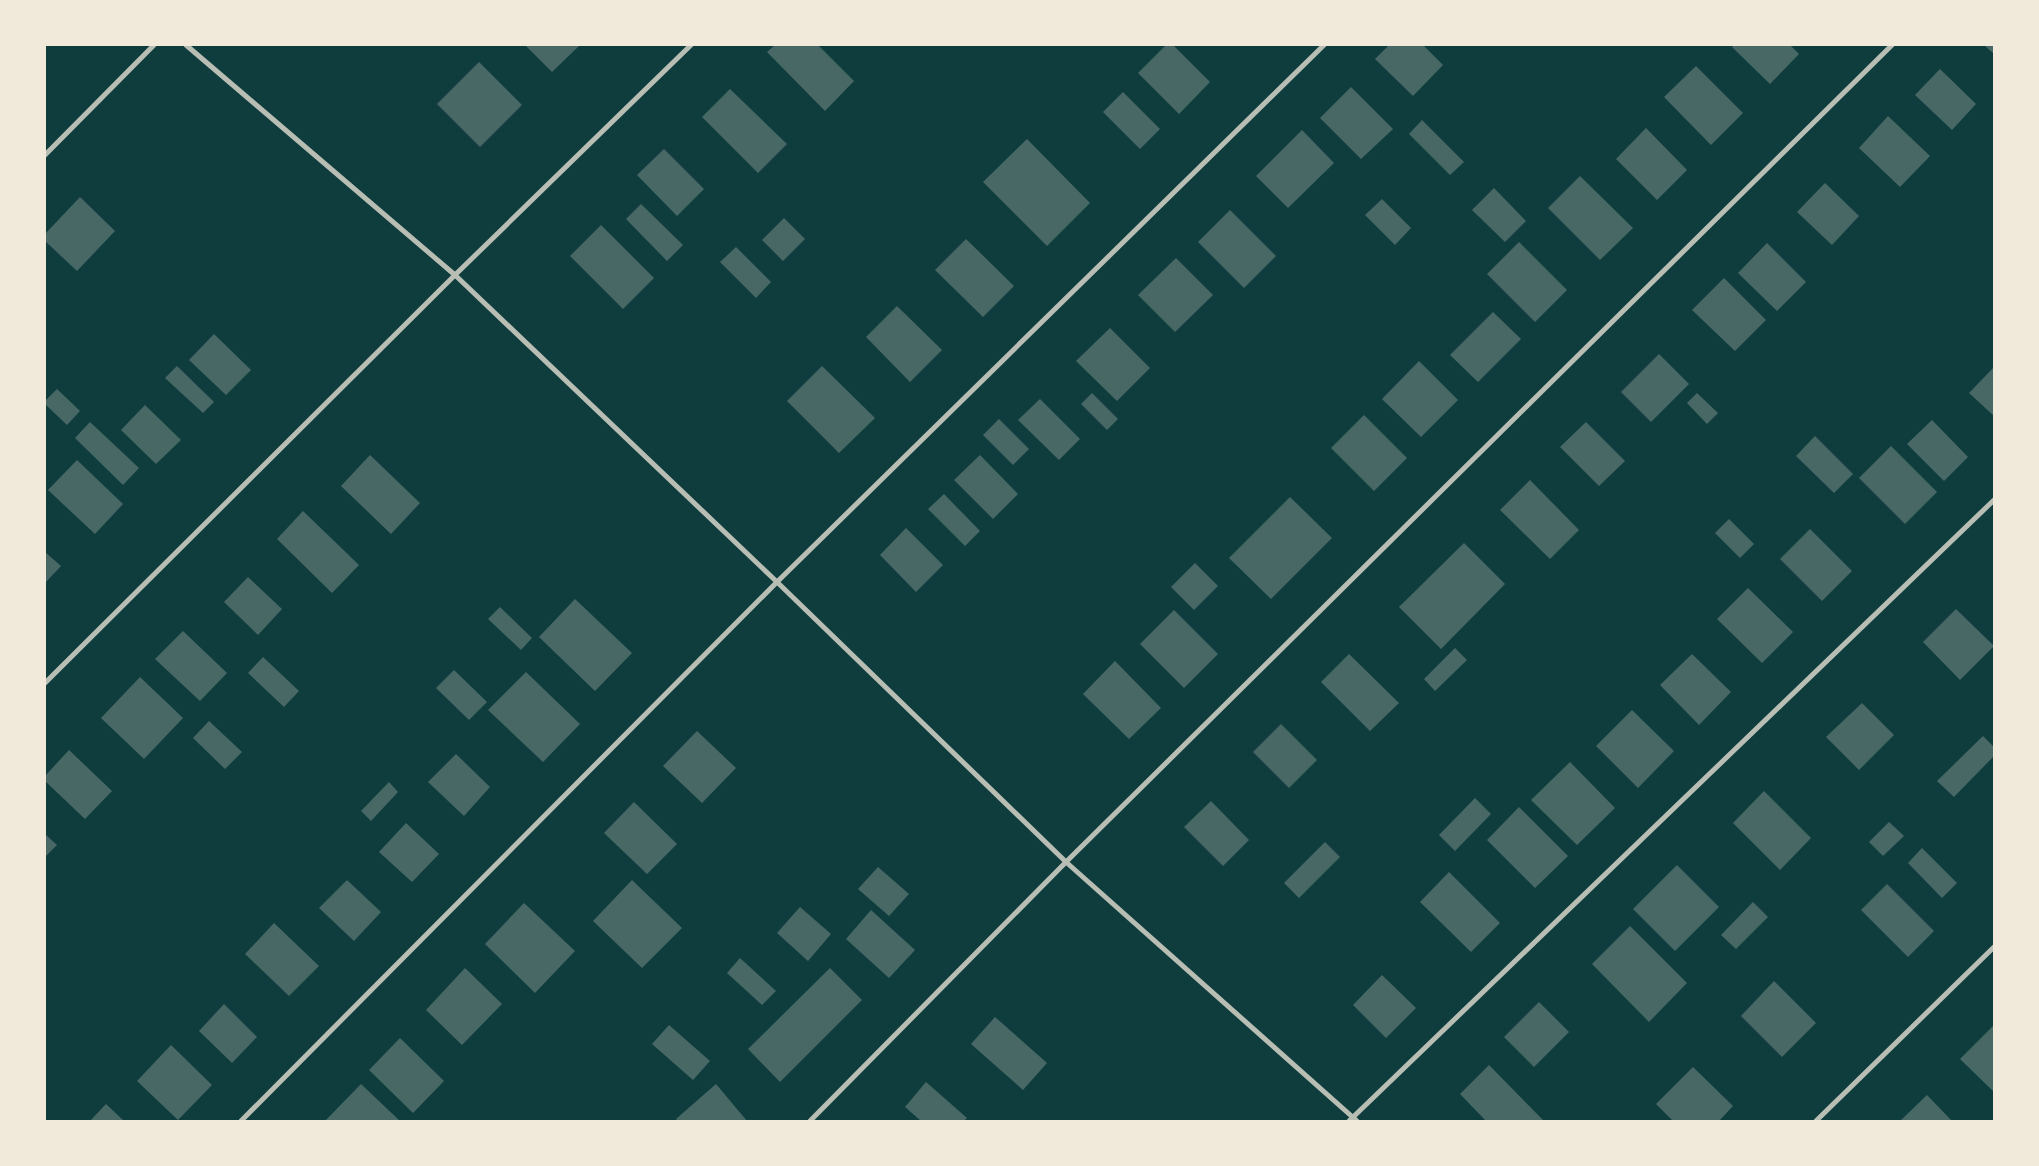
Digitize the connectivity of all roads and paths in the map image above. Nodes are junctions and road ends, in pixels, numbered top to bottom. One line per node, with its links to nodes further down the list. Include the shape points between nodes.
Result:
1 (154, 45): 6 (street)
2 (186, 45): 7 (street)
3 (691, 45): 7 (street)
4 (1324, 45): 9 (street)
5 (1892, 45): 11 (street)
6 (45, 155)
7 (455, 275): 9 (street); 10 (street)
8 (1994, 500): 13 (street)
9 (777, 582): 11 (street); 14 (street)
10 (45, 684)
11 (1066, 862): 13 (street); 15 (street)
12 (1994, 947): 16 (street)
13 (1353, 1120)
14 (241, 1121)
15 (810, 1121)
16 (1816, 1121)

